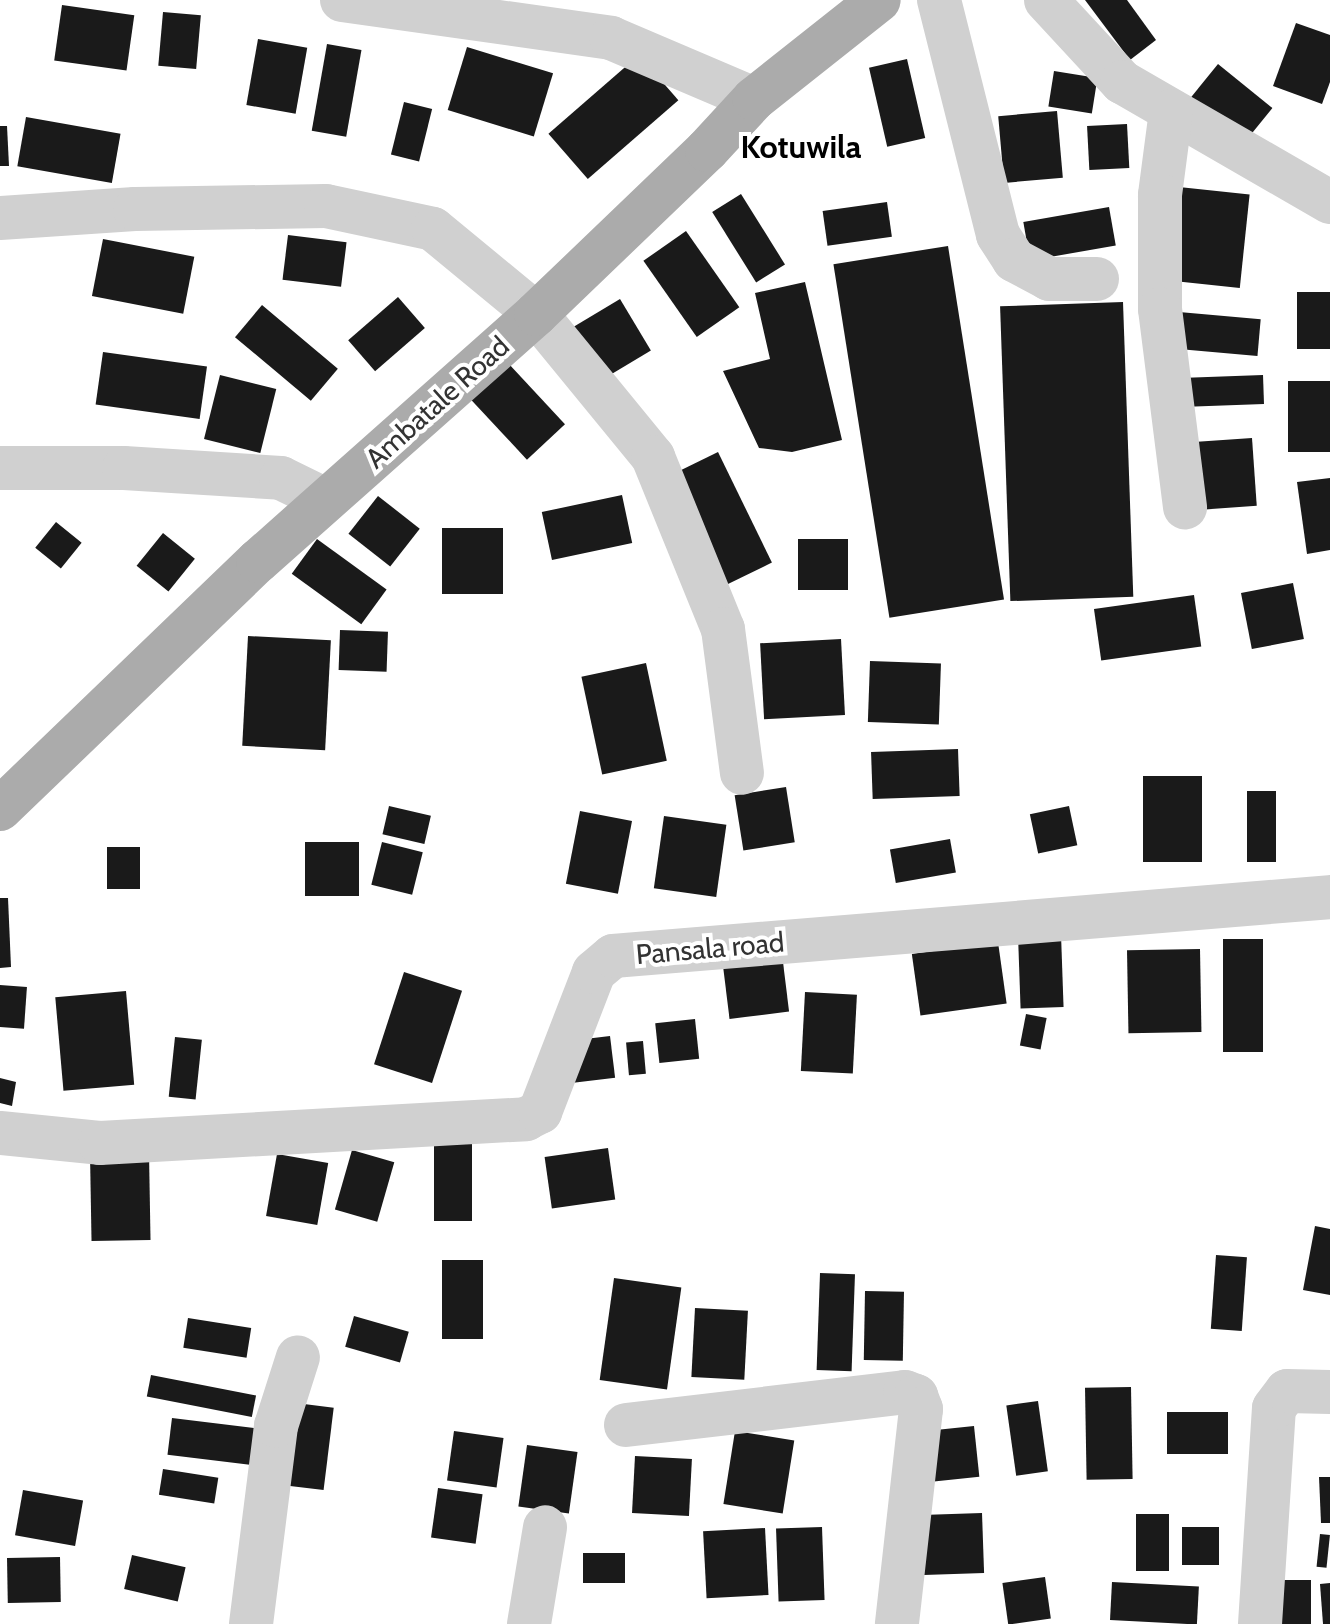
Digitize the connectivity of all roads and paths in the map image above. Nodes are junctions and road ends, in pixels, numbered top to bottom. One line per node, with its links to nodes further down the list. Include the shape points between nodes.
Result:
1 (342, 0): 5 (street, via 611,38)
2 (879, 0): 5 (main road, Ambatale Road)
3 (939, 0): 9 (street, via 998,235 1014,260 1049,279)
4 (1046, 0): 6 (street, via 1122,82)
5 (754, 99): 10 (main road, Ambatale Road)
6 (1171, 111): 7 (street); 13 (street, via 1160,195 1160,309)
7 (1330, 202)
8 (0, 218): 10 (street, via 135,209 326,206 433,229)
9 (1097, 279)
10 (536, 314): 12 (main road, Ambatale Road); 14 (street, via 653,457 683,521 723,629)
11 (0, 468): 12 (street, via 124,468 281,478)
12 (326, 500): 15 (main road, Ambatale Road)
13 (1185, 507)
14 (742, 773)
15 (8, 793)
16 (1330, 897): 17 (street, Pansala road, via 613,956 594,972 540,1112 526,1119 100,1143)
17 (0, 1133)
18 (298, 1357): 22 (street, via 276,1426)
19 (1330, 1392): 25 (street, via 1287,1391 1274,1408)
20 (626, 1425): 24 (street, via 905,1392 916,1396 921,1409)
21 (545, 1527): 23 (street)
22 (251, 1624)
23 (529, 1624)
24 (897, 1624)
25 (1260, 1624)

